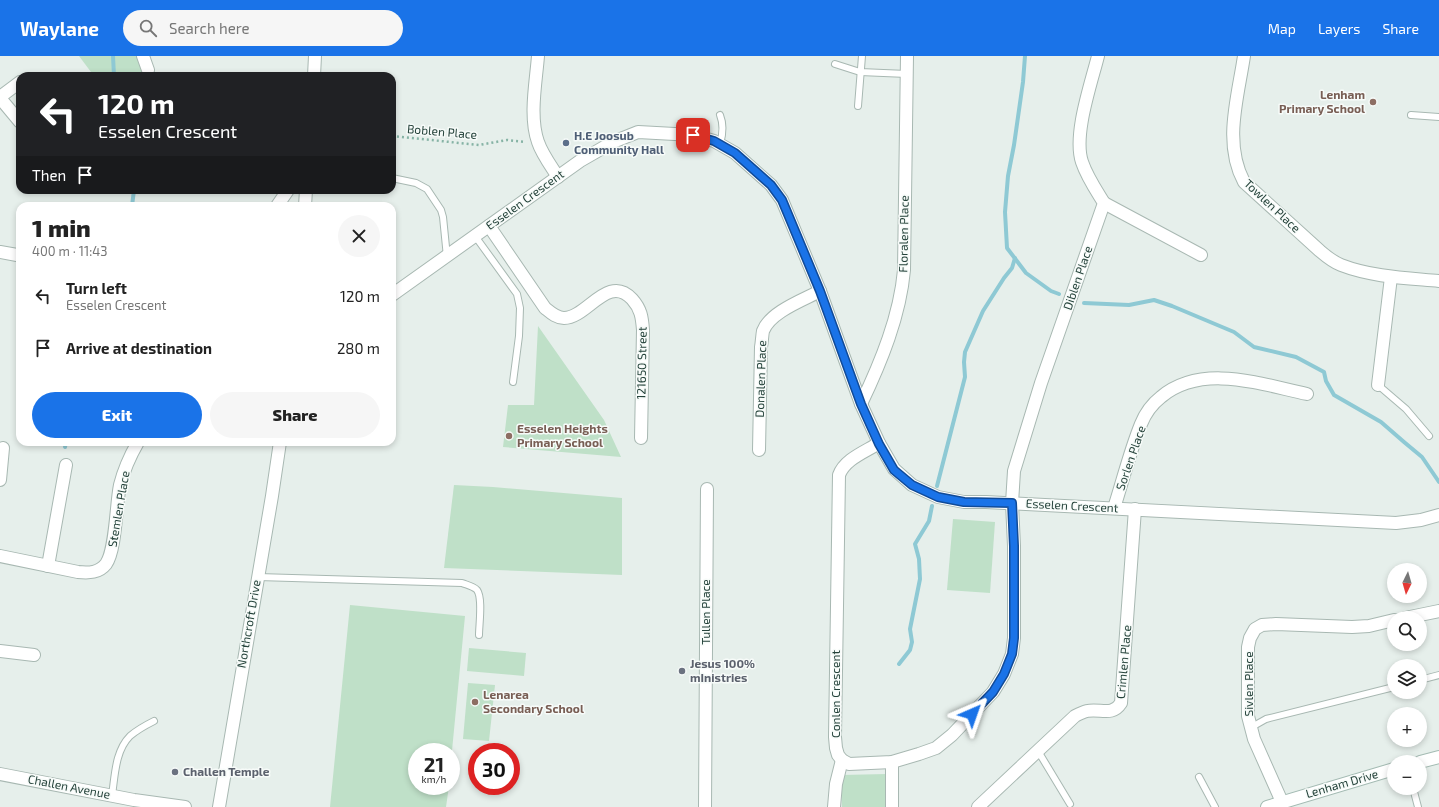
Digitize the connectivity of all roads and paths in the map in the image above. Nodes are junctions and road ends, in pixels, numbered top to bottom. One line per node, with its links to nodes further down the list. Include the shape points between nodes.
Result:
1 (143, 56): 9 (street)
2 (315, 56): 10 (street)
3 (538, 56): 21 (street, via 534,115)
4 (862, 56): 11 (lane)
5 (907, 56): 12 (street, Floralen Place)
6 (1098, 56): 25 (street, via 1080,128 1080,148 1088,177)
7 (1244, 56): 32 (street, Towlen Place, via 1232,143 1237,170 1244,182 1330,260 1353,269)
8 (835, 64): 11 (lane)
9 (148, 70)
10 (314, 72)
11 (860, 72): 12 (lane); 15 (lane)
12 (906, 74): 39 (street, Floralen Place, via 902,291 876,373)
13 (16, 85): 14 (street)
14 (0, 98): 19 (street)
15 (858, 106)
16 (720, 115): 22 (lane, via 723,135)
17 (1411, 115): 18 (lane)
18 (1439, 116)
19 (16, 117)
20 (396, 136): 21 (path, Boblen Place, via 479,145 506,140)
21 (538, 143): 23 (street)
22 (720, 144): 23 (street, Esselen Crescent, via 693,135 638,132 613,142); 34 (street, Esselen Crescent, via 751,166 782,200)
23 (558, 177): 26 (street, Esselen Crescent)
24 (396, 179): 31 (lane, via 416,183 428,189 444,217)
25 (1104, 203): 30 (street); 50 (street, Diblen Place, via 1041,383 1015,467)
26 (489, 226): 27 (street, Esselen Crescent); 41 (street, 121650 Street, via 545,308 553,315 563,318 572,316 611,291 627,293 639,307 643,330)
27 (475, 236): 31 (street, Esselen Crescent); 36 (lane, via 517,294 520,308 519,336)
28 (0, 252): 29 (street)
29 (16, 255)
30 (1201, 255)
31 (447, 257): 35 (street, Esselen Crescent)
32 (1390, 277): 33 (street, Towlen Place); 37 (street)
33 (1439, 281)
34 (820, 291): 39 (street, Esselen Crescent); 46 (street, Donalen Place, via 775,315 763,331)
35 (396, 292)
36 (513, 382)
37 (1378, 385): 40 (lane, via 1406,409)
38 (1307, 394): 51 (street, Sorlen Place, via 1249,381 1217,379 1195,380 1175,387 1155,403 1141,424)
39 (861, 404): 42 (street, Esselen Crescent)
40 (1429, 436)
41 (641, 438)
42 (879, 444): 50 (street, Esselen Crescent, via 894,470 912,485 938,497 964,502); 70 (street, Conlen Crescent, via 847,463 839,475 835,737 838,755)
43 (136, 446): 55 (street, Stemlen Place, via 125,467 120,486 111,554 106,564 91,573)
44 (279, 446): 56 (street, Northcroft Drive)
45 (3, 448): 48 (street)
46 (759, 450)
47 (66, 465): 55 (street)
48 (0, 480)
49 (707, 489): 82 (street, Tullen Place)
50 (1012, 503): 51 (street, Esselen Crescent); 72 (street, via 1014,638 1012,654 1004,674 993,692 936,748)
51 (1114, 508): 52 (street, Esselen Crescent)
52 (1135, 509): 53 (street, Esselen Crescent, via 1396,523); 68 (street, Crimlen Place, via 1121,703 1117,709 1110,711 1088,710 1075,716)
53 (1439, 515)
54 (0, 556): 55 (street, Stemlen Place)
55 (48, 566)
56 (258, 577): 60 (lane, via 470,585 477,590 480,601); 81 (street, Northcroft Drive)
57 (1439, 611): 58 (street)
58 (1427, 613)
59 (1387, 622): 67 (street, Sivlen Place, via 1352,627 1276,624 1262,625 1256,629 1248,647)
60 (478, 635)
61 (0, 651): 62 (street)
62 (34, 656)
63 (1439, 675): 64 (lane)
64 (1427, 678)
65 (1387, 689): 67 (lane, via 1266,719)
66 (154, 721): 76 (lane, via 130,736 124,744 116,766)
67 (1250, 728): 78 (street, Sivlen Place)
68 (1038, 751): 79 (lane); 85 (street, Crimlen Place)
69 (1439, 757): 71 (street)
70 (842, 760): 72 (street, via 849,764); 83 (street)
71 (1427, 760)
72 (892, 762): 84 (street)
73 (1387, 772): 78 (street, Lenham Drive)
74 (0, 774): 76 (street, Challen Avenue)
75 (1200, 777): 86 (lane)
76 (112, 795): 80 (street, Challen Avenue)
77 (1415, 795): 88 (lane)
78 (1282, 802): 87 (street, Lenham Drive)
79 (1070, 804)
80 (185, 807)
81 (219, 807)
82 (705, 807)
83 (834, 807)
84 (892, 807)
85 (978, 807)
86 (1215, 807)
87 (1267, 807)
88 (1418, 807)

